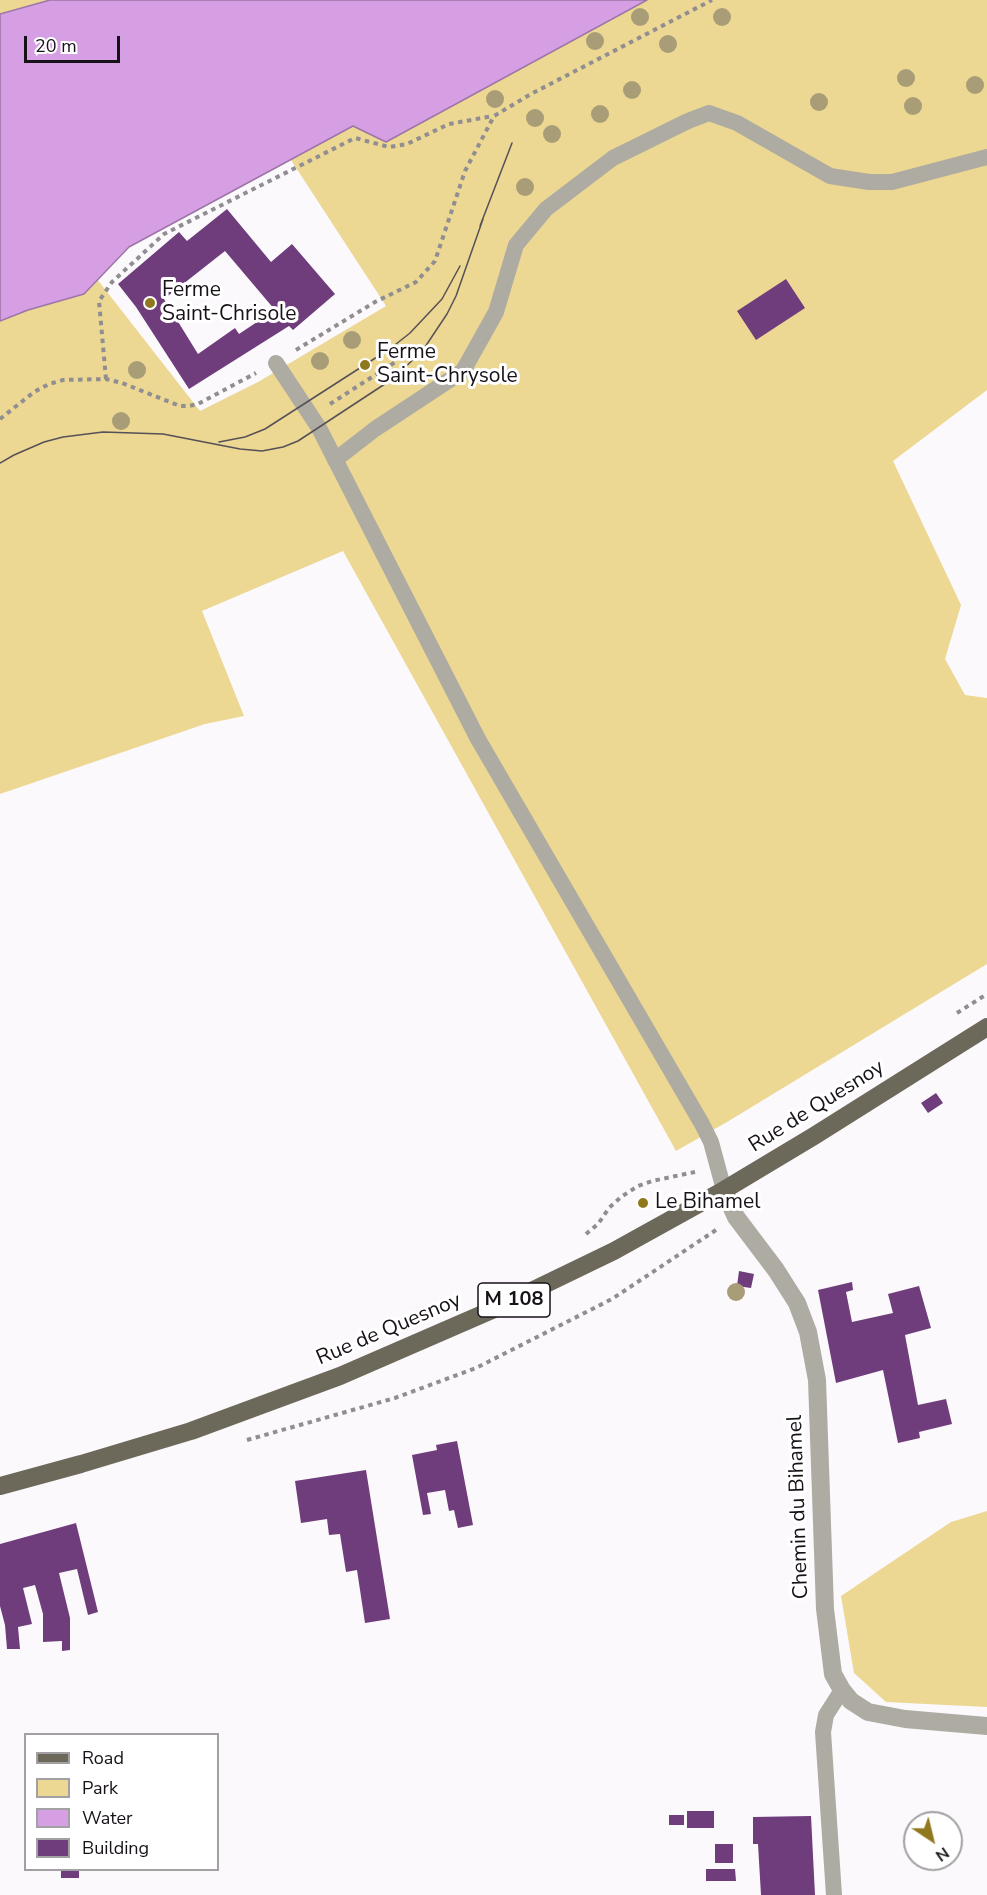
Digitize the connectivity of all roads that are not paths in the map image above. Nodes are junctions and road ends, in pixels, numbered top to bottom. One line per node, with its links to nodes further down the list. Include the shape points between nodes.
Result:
1 (987, 157): 3 (lane, via 892,182 869,182 830,176 737,123 709,113 688,121 613,158 546,209 516,245 496,312 463,371)
2 (276, 363): 3 (lane, via 305,404)
3 (335, 460): 5 (lane, via 478,739 702,1124)
4 (987, 1027): 5 (main road, Rue de Quesnoy / M 108)
5 (724, 1190): 6 (main road, Rue de Quesnoy / M 108, via 614,1251 388,1356 191,1431); 7 (street, Chemin du Bihamel, via 736,1217 797,1303 808,1332 817,1389 825,1609 833,1674)
6 (0, 1486)
7 (842, 1690): 8 (street, Chemin du Bihamel, via 868,1712); 9 (lane, via 826,1715 823,1732)
8 (987, 1726)
9 (834, 1895)

